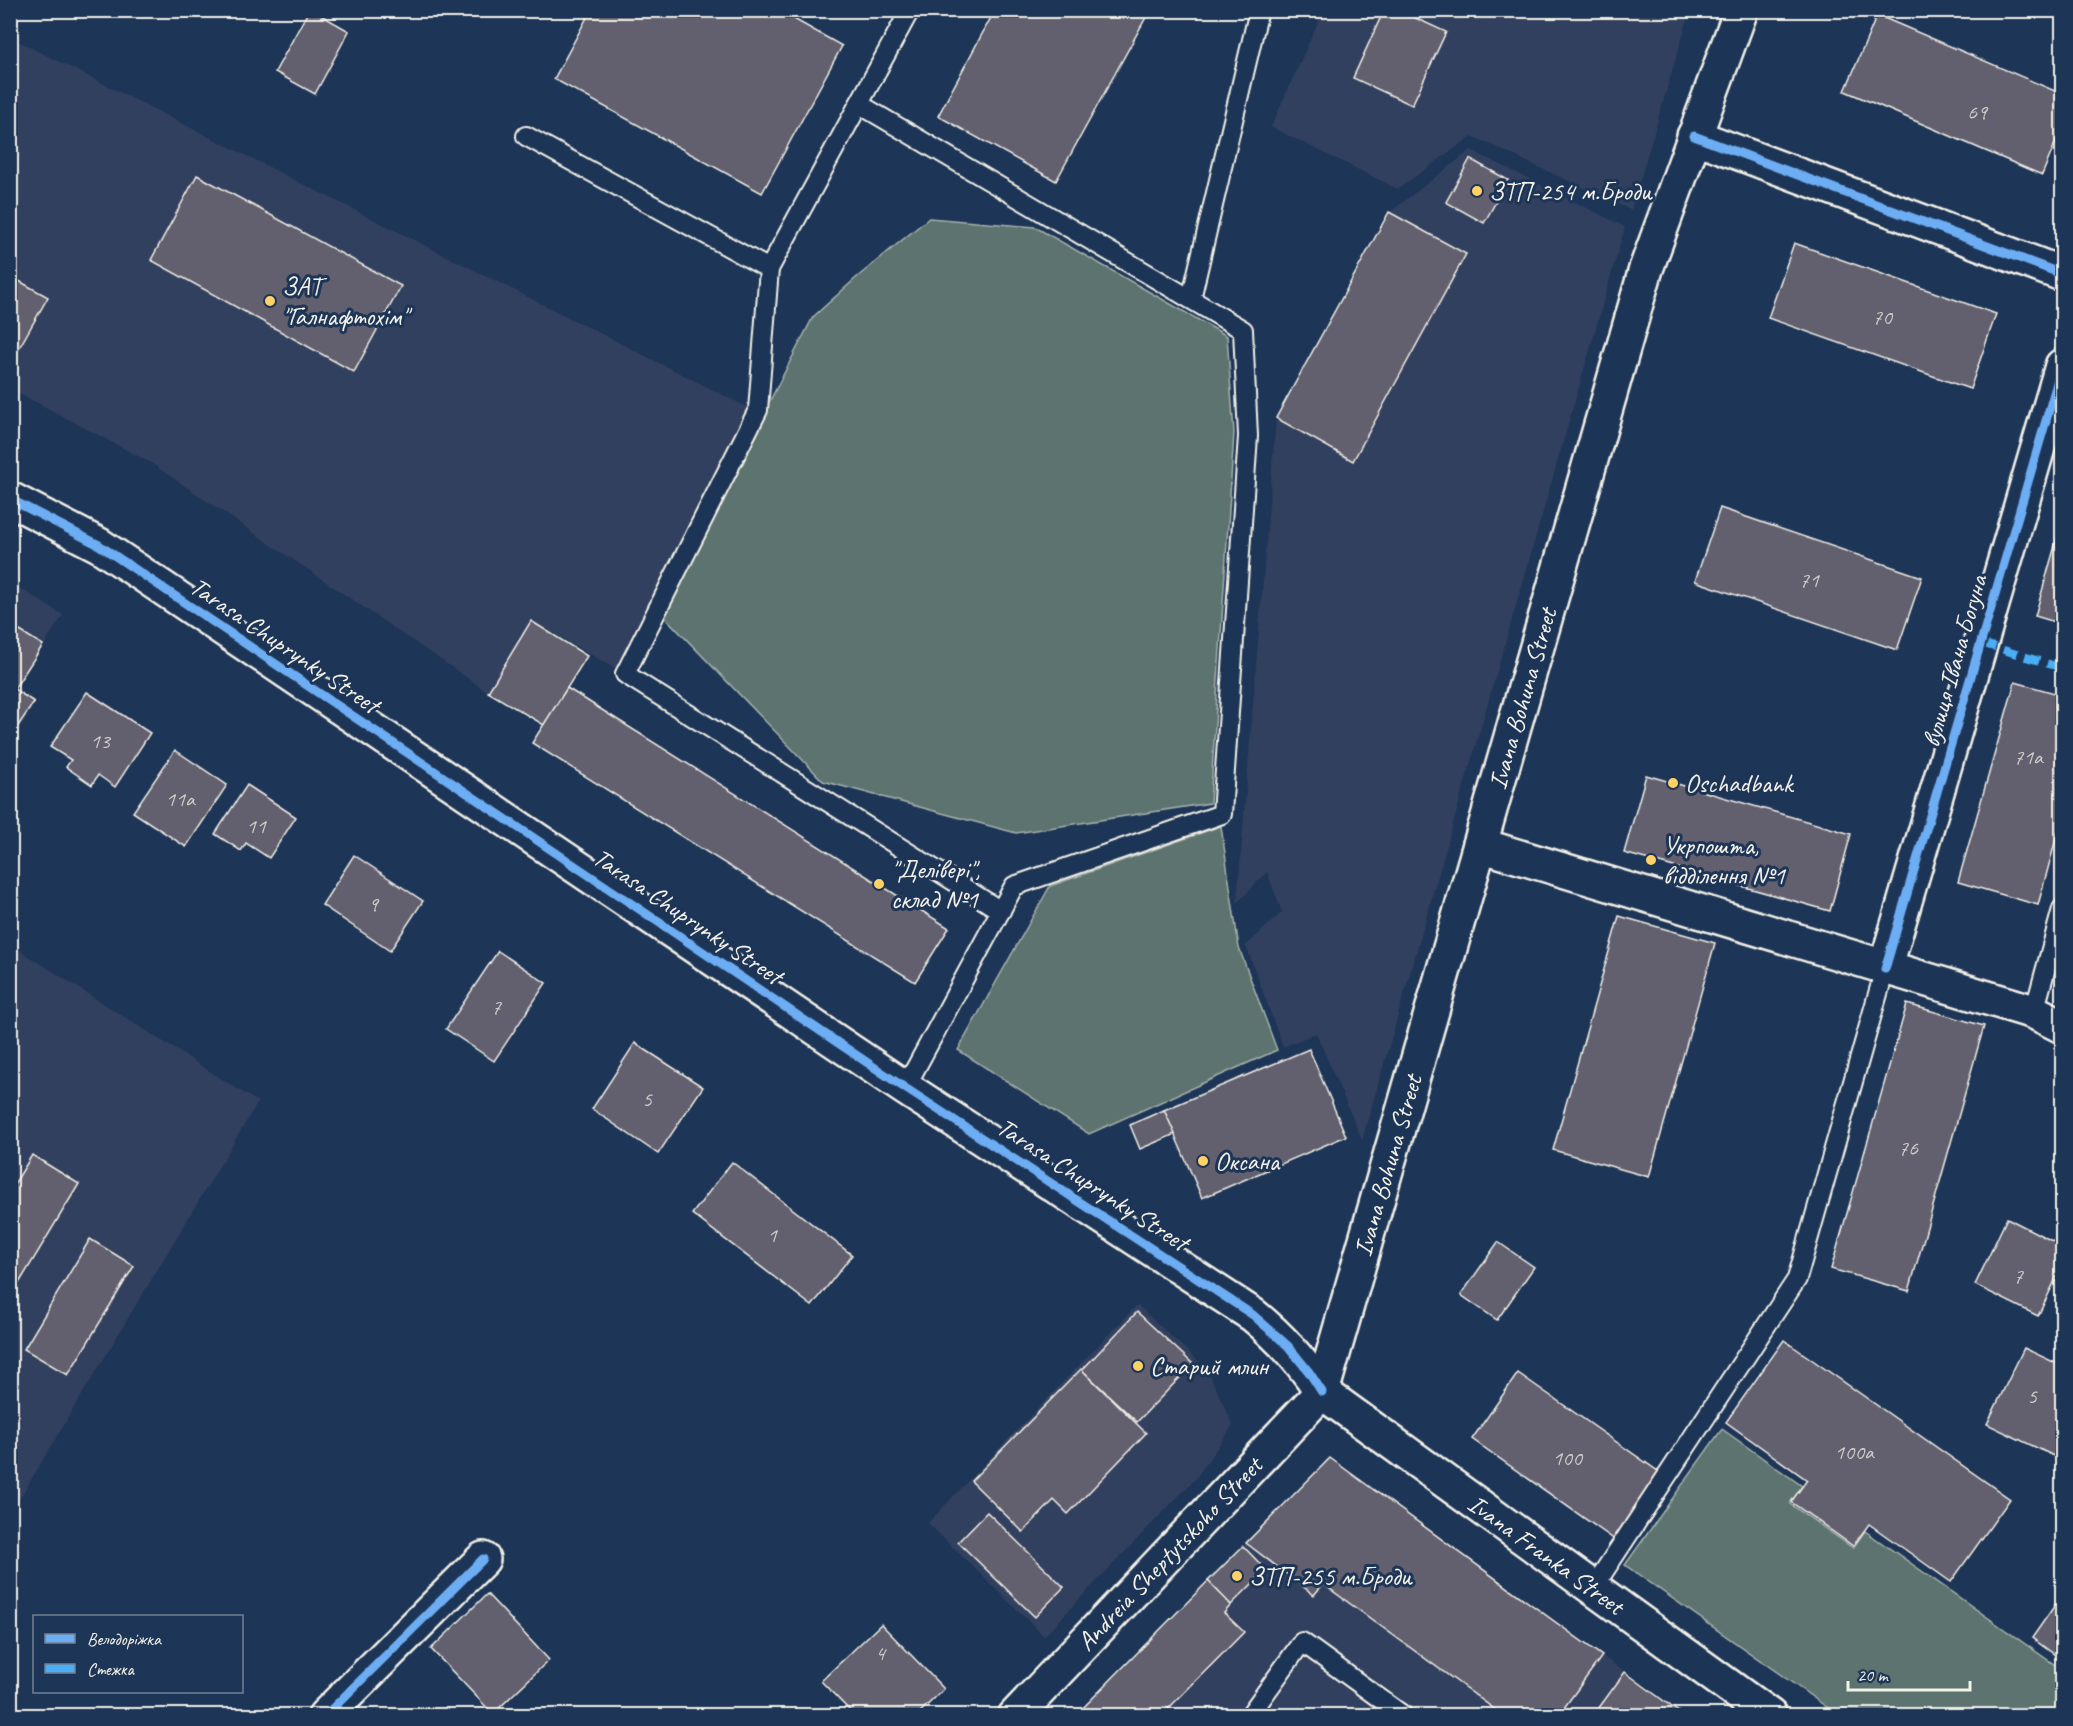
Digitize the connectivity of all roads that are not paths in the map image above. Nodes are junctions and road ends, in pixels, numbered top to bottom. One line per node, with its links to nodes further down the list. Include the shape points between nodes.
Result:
1 (910, 10): 4 (lane)
2 (1259, 10): 9 (lane)
3 (1741, 10): 6 (street, Ivana Bohuna Street)
4 (859, 104): 7 (lane); 9 (lane)
5 (526, 135): 7 (lane)
6 (1694, 136): 8 (street); 12 (street, Ivana Bohuna Street, via 1646,269)
7 (769, 268): 14 (lane, via 758,410 625,675)
8 (2062, 274)
9 (1191, 299): 14 (lane, via 1243,330 1248,435 1222,814 1014,886)
10 (2062, 366): 15 (street, вулиця Івана Богуна)
11 (10, 499): 18 (street, Tarasa Chuprynky Street, via 99,545)
12 (1480, 845): 15 (street); 19 (street, Ivana Bohuna Street)
13 (2062, 909): 16 (lane)
14 (1001, 910): 18 (lane)
15 (1885, 969): 16 (street); 21 (lane, via 1797,1279)
16 (2034, 1012): 17 (street)
17 (2062, 1026)
18 (905, 1088): 19 (street, Tarasa Chuprynky Street, via 1253,1315 1288,1347)
19 (1322, 1392): 21 (street, Ivana Franka Street); 23 (street, Andreia Sheptytskoho Street)
20 (483, 1559): 22 (street)
21 (1593, 1588): 26 (street, Ivana Franka Street)
22 (325, 1716)
23 (1015, 1716)
24 (1249, 1716): 25 (lane, via 1302,1642)
25 (1404, 1716)
26 (1770, 1716)

